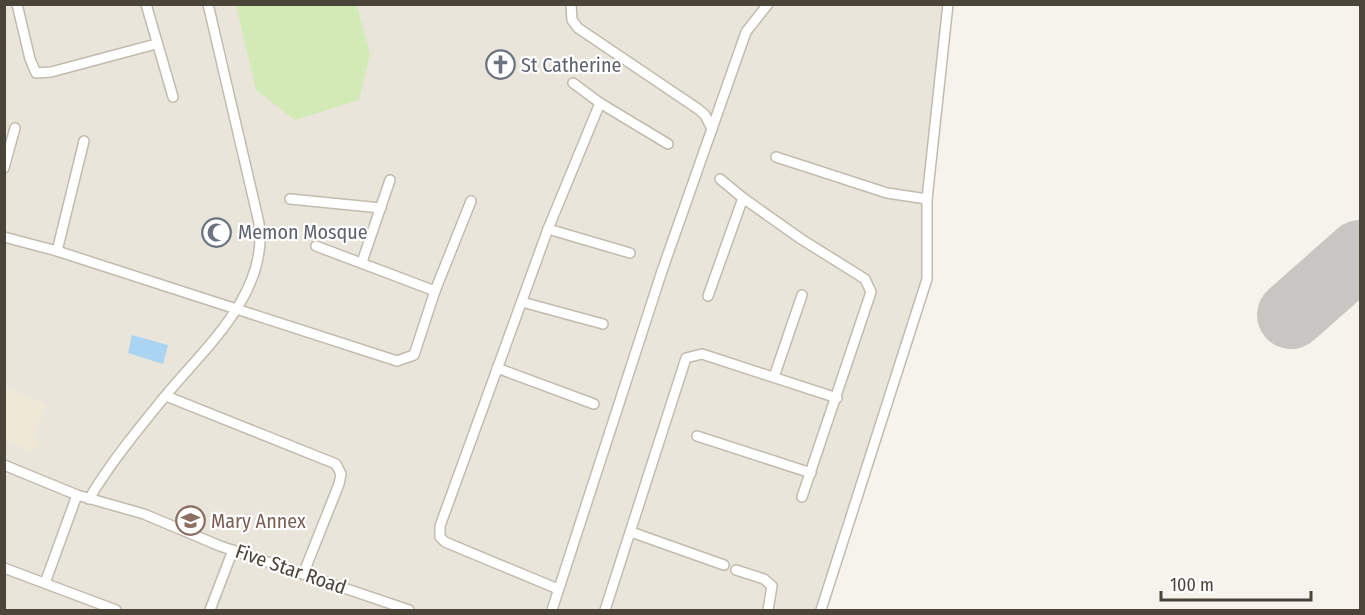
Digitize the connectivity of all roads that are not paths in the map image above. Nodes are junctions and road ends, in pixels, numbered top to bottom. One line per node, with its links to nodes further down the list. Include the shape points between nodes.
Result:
1 (17, 4): 7 (street, via 36,73)
2 (146, 4): 7 (street)
3 (208, 4): 34 (street, via 261,234 251,281)
4 (571, 4): 12 (street, via 572,20 578,28 698,109)
5 (768, 4): 12 (street, via 746,32)
6 (948, 4): 21 (street)
7 (156, 44): 9 (street)
8 (573, 83): 10 (street)
9 (174, 97)
10 (600, 103): 14 (street); 24 (street)
11 (15, 129): 16 (street)
12 (712, 129): 54 (street)
13 (84, 141): 27 (street)
14 (668, 144)
15 (776, 157): 21 (street, via 887,193)
16 (4, 168)
17 (720, 179): 19 (street)
18 (390, 180): 23 (street)
19 (743, 198): 32 (street); 39 (street, via 865,279 870,288 867,309)
20 (290, 199): 23 (street)
21 (927, 199): 61 (street, via 927,279)
22 (471, 201): 30 (street)
23 (381, 208): 29 (street)
24 (548, 229): 28 (street); 33 (street)
25 (4, 237): 27 (street)
26 (316, 246): 29 (street)
27 (57, 251): 34 (street)
28 (630, 254)
29 (362, 262): 30 (street)
30 (435, 291): 34 (street, via 414,355 398,361)
31 (802, 295): 37 (street)
32 (708, 296)
33 (522, 302): 35 (street); 36 (street)
34 (237, 310): 38 (street)
35 (603, 324)
36 (497, 368): 40 (street); 54 (street, via 440,526 440,537)
37 (774, 377): 39 (street); 47 (street, via 702,354 686,358)
38 (166, 396): 46 (street); 52 (street, via 336,464 339,484)
39 (837, 398): 43 (street)
40 (594, 404)
41 (697, 436): 43 (street)
42 (4, 465): 44 (street, Five Star Road)
43 (812, 473): 45 (street)
44 (77, 495): 46 (street, Five Star Road); 53 (street)
45 (802, 497)
46 (89, 499): 48 (street, Five Star Road, via 144,514)
47 (631, 532): 49 (street); 59 (street)
48 (233, 550): 52 (street, Five Star Road); 56 (street)
49 (724, 565)
50 (4, 568): 53 (street)
51 (736, 570): 60 (street, via 764,579 772,586)
52 (304, 572): 57 (street, Five Star Road)
53 (45, 583): 55 (street)
54 (558, 590): 58 (street)
55 (116, 610)
56 (210, 610)
57 (408, 610)
58 (552, 610)
59 (605, 610)
60 (768, 610)
61 (821, 610)

